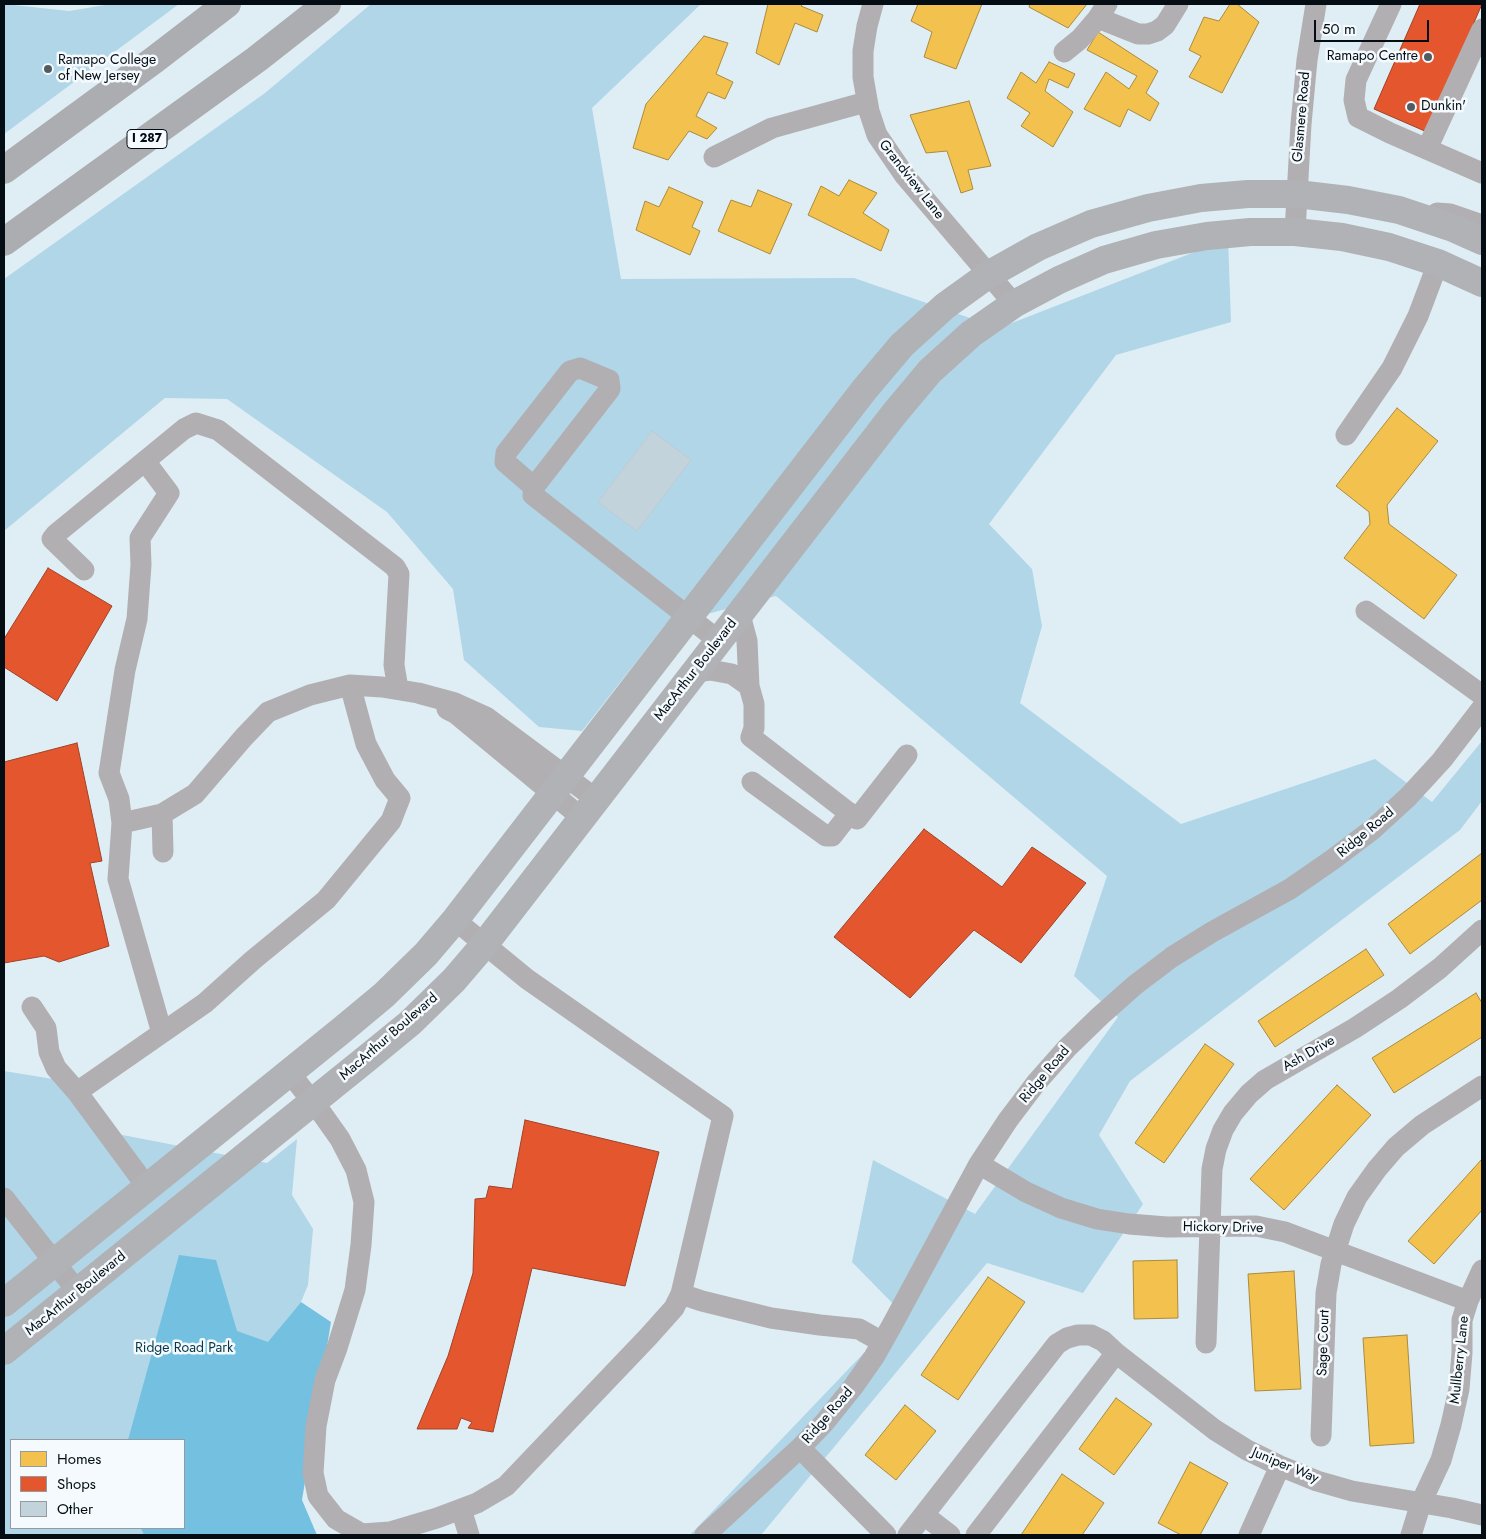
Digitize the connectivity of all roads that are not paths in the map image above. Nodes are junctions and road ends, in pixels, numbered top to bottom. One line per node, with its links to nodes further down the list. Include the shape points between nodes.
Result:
1 (227, 4): 13 (highway)
2 (327, 4): 20 (highway, I 287, via 257,59)
3 (873, 4): 10 (street, Grandview Lane, via 863,51)
4 (1178, 4): 7 (street, via 1165,25 1148,34 1138,34)
5 (1316, 4): 15 (street, Glasmere Road, via 1304,86)
6 (1391, 4): 11 (street, via 1356,80 1354,100 1358,117)
7 (1102, 11): 9 (street, via 1080,39)
8 (1482, 29): 11 (street)
9 (1064, 52)
10 (866, 102): 12 (street, via 772,128); 22 (street, Grandview Lane, via 876,135 905,176)
11 (1427, 149): 14 (street)
12 (714, 157)
13 (4, 170)
14 (1482, 173)
15 (1297, 194): 16 (main road, via 1348,200 1399,210); 18 (street, Glasmere Road); 22 (main road, via 1201,198 1148,208 1091,224 1038,247)
16 (1421, 218): 17 (street, via 1434,212); 19 (main road)
17 (1482, 225)
18 (1295, 232): 21 (main road, MacArthur Boulevard, via 1389,247); 24 (main road, MacArthur Boulevard, via 1207,236 1156,245 1104,260)
19 (1482, 241)
20 (4, 242)
21 (1438, 263): 23 (main road, MacArthur Boulevard); 25 (street, via 1418,316 1392,368)
22 (988, 275): 24 (street, Grandview Lane); 31 (main road, via 945,306 902,345)
23 (1482, 283)
24 (1014, 304): 30 (main road, MacArthur Boulevard, via 971,334 930,372)
25 (1346, 435)
26 (145, 461): 28 (street, via 52,539); 36 (street, via 196,423 218,430 395,566 399,574 394,665); 45 (street, via 169,493 140,538 137,619 125,670 109,773 119,799)
27 (534, 488): 27 (street, via 505,462 506,453 570,371 580,368 609,380 610,388); 31 (street, via 533,495)
28 (84, 570)
29 (1366, 611): 37 (street)
30 (740, 615): 32 (main road, MacArthur Boulevard); 35 (street, via 746,641)
31 (689, 618): 32 (street); 41 (main road)
32 (719, 641): 33 (main road, MacArthur Boulevard)
33 (695, 672): 35 (street, via 710,670 732,674); 42 (main road, MacArthur Boulevard)
34 (350, 685): 36 (street); 44 (street, via 310,695 268,712 195,794); 51 (street, via 366,744 385,780 400,798 391,821 326,900 205,1003)
35 (749, 686): 43 (street, via 754,704 751,737)
36 (408, 691): 41 (street, via 455,713)
37 (1482, 695)
38 (1482, 708): 56 (street, Ridge Road, via 1442,760 1373,829 1290,889 1172,957 1100,1016 1036,1083)
39 (907, 754): 43 (street, via 857,819)
40 (752, 782): 43 (street, via 826,836 832,836)
41 (559, 785): 42 (street); 47 (main road)
42 (589, 809): 49 (main road, MacArthur Boulevard)
43 (850, 813)
44 (162, 814): 45 (street); 46 (street)
45 (122, 823): 51 (street, via 118,879)
46 (162, 852)
47 (455, 920): 49 (street); 52 (main road, via 426,954 384,994)
48 (1482, 930): 60 (street, Ash Drive, via 1399,999 1265,1080 1248,1094 1223,1130 1216,1149 1212,1168)
49 (484, 945): 55 (main road, MacArthur Boulevard, via 410,1023); 65 (street, via 534,984 723,1116)
50 (32, 1006): 54 (street, via 46,1028 49,1052 56,1068)
51 (162, 1033): 54 (street)
52 (289, 1072): 55 (street); 57 (main road)
53 (1482, 1086): 61 (street, Sage Court, via 1422,1125 1376,1169 1344,1224)
54 (77, 1092): 57 (street)
55 (312, 1102): 59 (main road, MacArthur Boulevard); 76 (street, via 340,1139 356,1170 364,1202 355,1290 325,1380 316,1426 312,1473 318,1496 336,1519 362,1534 390,1532)
56 (979, 1164): 60 (street, Hickory Drive, via 1026,1192 1061,1208 1097,1218 1167,1227); 68 (street, Ridge Road)
57 (147, 1187): 59 (main road); 62 (main road)
58 (4, 1198): 62 (street)
59 (171, 1217): 64 (main road, MacArthur Boulevard)
60 (1210, 1226): 61 (street, Hickory Drive, via 1256,1226 1286,1232); 69 (street, Ash Drive)
61 (1335, 1250): 66 (street, Hickory Drive); 72 (street, Sage Court, via 1326,1293)
62 (54, 1262): 64 (street); 67 (main road)
63 (1482, 1270): 66 (street, Mullberry Lane)
64 (78, 1292): 70 (main road, MacArthur Boulevard)
65 (681, 1294): 68 (street, via 771,1318 859,1329); 76 (street, via 674,1308 649,1336 506,1486)
66 (1468, 1301): 75 (street, Mullberry Lane, via 1462,1320 1459,1389 1452,1425 1441,1460)
67 (4, 1303)
68 (882, 1342): 73 (street, Ridge Road, via 853,1387)
69 (1206, 1343)
70 (4, 1351)
71 (1116, 1353): 74 (street, Juniper Way, via 1215,1430); 77 (street, Juniper Way, via 1090,1335 1067,1338 1057,1344); 84 (street)
72 (1321, 1436)
73 (800, 1448): 80 (street, Ridge Road); 81 (street)
74 (1280, 1466): 75 (street, Juniper Way, via 1352,1491); 85 (street)
75 (1421, 1504): 78 (street, Juniper Way); 86 (street, Mullberry Lane)
76 (461, 1509): 79 (street)
77 (924, 1515): 82 (street, Juniper Way); 83 (street)
78 (1482, 1515)
79 (469, 1535)
80 (705, 1535)
81 (886, 1535)
82 (908, 1535)
83 (950, 1535)
84 (976, 1535)
85 (1249, 1535)
86 (1411, 1535)

